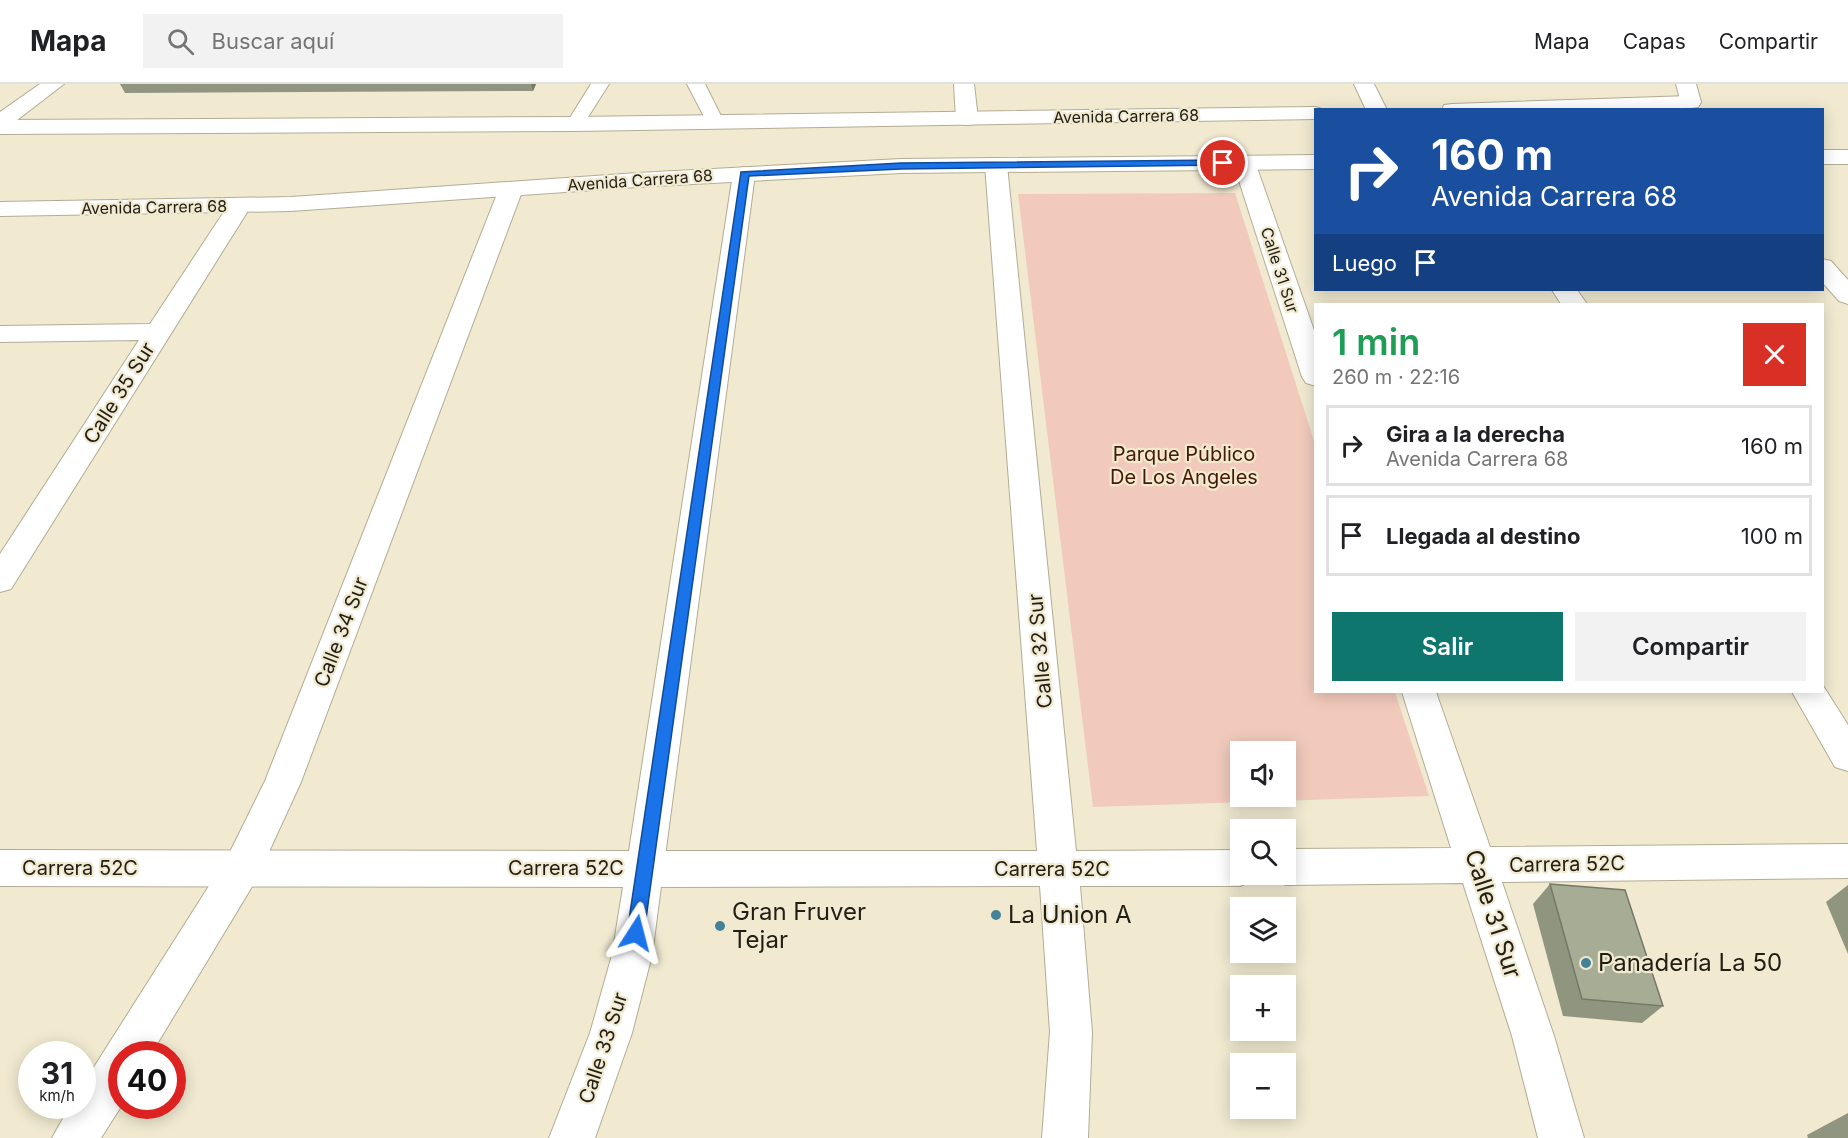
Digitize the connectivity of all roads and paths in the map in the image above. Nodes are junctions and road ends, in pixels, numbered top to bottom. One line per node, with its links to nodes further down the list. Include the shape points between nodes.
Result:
1 (54, 84): 11 (street)
2 (600, 84): 13 (lane)
3 (696, 84): 12 (lane)
4 (964, 84): 10 (street)
5 (1364, 84): 7 (street)
6 (1688, 93): 8 (street)
7 (1376, 108)
8 (1480, 108)
9 (1314, 113): 10 (street, Avenida Carrera 68)
10 (967, 119): 12 (street, Avenida Carrera 68)
11 (0, 122)
12 (715, 122): 13 (street, Avenida Carrera 68)
13 (575, 124): 14 (street, Avenida Carrera 68)
14 (0, 127)
15 (1824, 157): 16 (street)
16 (1848, 157)
17 (1244, 162): 18 (street, Avenida Carrera 68); 19 (street, Avenida Carrera 68); 28 (street, Calle 31 Sur)
18 (1314, 162)
19 (996, 165): 20 (street, Avenida Carrera 68); 41 (street, Calle 32 Sur)
20 (744, 174): 21 (street, Avenida Carrera 68); 39 (street, Calle 33 Sur)
21 (512, 189): 22 (street, Avenida Carrera 68); 38 (street, Calle 34 Sur, via 283,782)
22 (239, 206): 23 (street, Avenida Carrera 68); 26 (street, Calle 35 Sur)
23 (0, 209)
24 (1824, 268): 25 (street)
25 (1848, 296)
26 (158, 332): 27 (street); 29 (street, Calle 35 Sur)
27 (0, 334)
28 (1314, 371)
29 (12, 543): 30 (street, Calle 35 Sur)
30 (0, 580)
31 (1419, 693): 35 (street, Calle 31 Sur)
32 (1810, 693): 33 (street)
33 (1848, 756)
34 (1848, 861): 35 (street, Carrera 52C)
35 (1477, 866): 36 (street, Carrera 52C); 47 (street, Calle 31 Sur, via 1533,1036)
36 (1296, 867)
37 (0, 868): 38 (street, Carrera 52C)
38 (242, 868): 39 (street, Carrera 52C); 42 (street, Calle 34 Sur)
39 (646, 868): 41 (street, Carrera 52C); 45 (street, Calle 33 Sur, via 632,955 611,1033)
40 (1230, 868): 41 (street, Carrera 52C)
41 (1059, 869): 46 (street, Calle 32 Sur, via 1071,1032)
42 (136, 1041)
43 (108, 1086): 44 (street)
44 (75, 1138)
45 (572, 1138)
46 (1065, 1138)
47 (1560, 1138)

